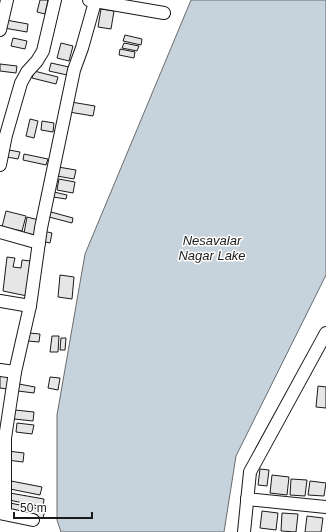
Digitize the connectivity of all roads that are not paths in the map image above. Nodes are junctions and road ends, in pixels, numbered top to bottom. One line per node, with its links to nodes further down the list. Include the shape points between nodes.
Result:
1 (7, 0): 5 (street)
2 (55, 0): 6 (street, via 43,51 21,83)
3 (91, 1): 4 (street); 9 (street, via 82,48 74,70)
4 (164, 13)
5 (0, 30)
6 (3, 134): 7 (street)
7 (0, 165)
8 (0, 232): 9 (street)
9 (39, 243): 11 (street)
10 (0, 301): 11 (street)
11 (30, 306): 14 (street)
12 (326, 333): 16 (street, via 250,472)
13 (0, 370): 14 (street)
14 (15, 372): 15 (street)
15 (3, 437): 18 (street)
16 (247, 499): 17 (street); 20 (street)
17 (326, 507)
18 (2, 513): 19 (street)
19 (33, 520)
20 (244, 532)

